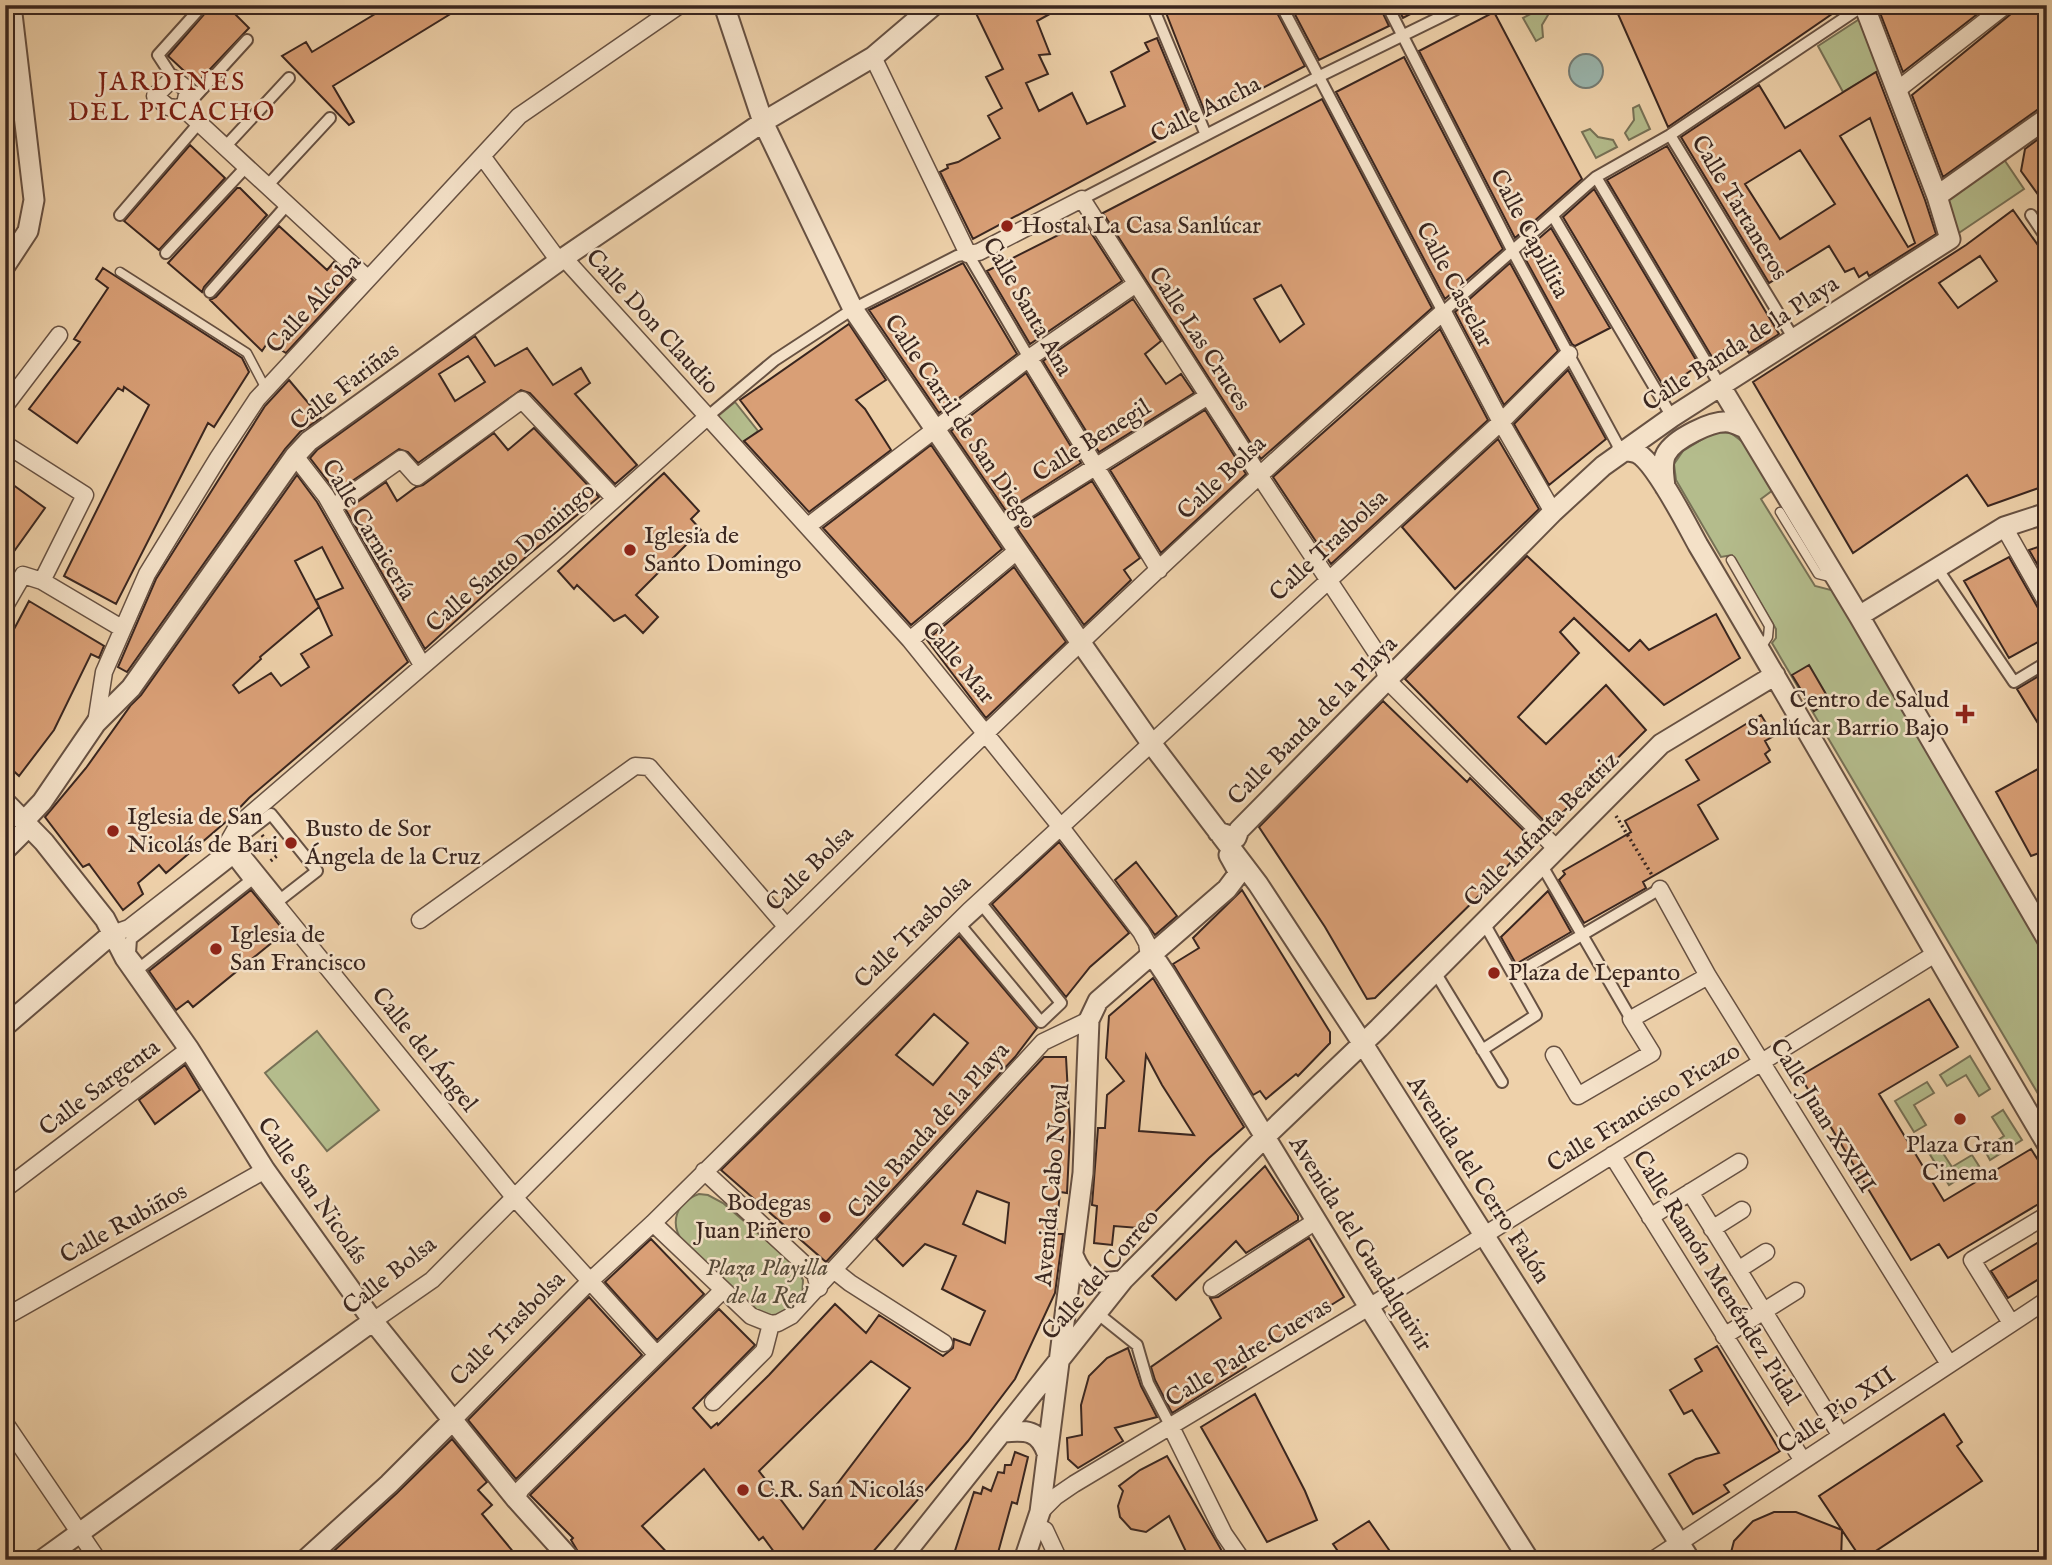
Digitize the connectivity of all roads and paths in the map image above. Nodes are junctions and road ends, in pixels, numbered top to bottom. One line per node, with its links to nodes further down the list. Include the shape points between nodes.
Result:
1 (11, 5): 42 (street, via 34,200 28,231)
2 (203, 5): 16 (street, via 158,55)
3 (680, 5): 27 (street, Calle Alcoba, via 519,116)
4 (724, 5): 22 (street, Calle Carril de San Diego)
5 (934, 5): 14 (street, Calle Fariñas)
6 (1152, 5): 24 (street)
7 (1281, 5): 15 (street, Calle Castelar)
8 (1387, 5): 12 (street, Calle Capillita)
9 (1465, 5): 12 (street, Calle Ancha)
10 (1864, 5): 18 (street); 25 (street, Calle Bolsa)
11 (2006, 5): 18 (street)
12 (1402, 36): 15 (street, Calle Ancha); 38 (street, Calle Capillita)
13 (247, 40): 19 (street)
14 (873, 57): 22 (street, Calle Fariñas); 40 (street, Calle Santa Ana)
15 (1318, 77): 24 (street, Calle Ancha); 48 (street, Calle Castelar)
16 (173, 78): 19 (street, via 188,90); 19 (street, via 155,96 168,107)
17 (289, 78): 26 (street)
18 (1896, 91): 31 (street)
19 (184, 109): 23 (street)
20 (330, 118): 30 (street)
21 (2047, 118): 31 (street)
22 (763, 122): 41 (street, Calle Fariñas); 47 (street, Calle Carril de San Diego)
23 (199, 123): 26 (street); 34 (street)
24 (1206, 135): 32 (street, Calle Ancha)
25 (1670, 135): 29 (street, Calle Bolsa); 50 (street, Calle Tartaneros)
26 (225, 147): 28 (street)
27 (482, 156): 41 (street, Calle Don Claudio); 44 (street, Calle Alcoba)
28 (246, 167): 30 (street); 39 (street)
29 (1593, 180): 36 (street, Calle Bolsa); 53 (street)
30 (267, 186): 33 (street)
31 (1937, 196): 50 (street, Calle Banda de la Playa, via 1950,239)
32 (1082, 199): 40 (street, Calle Ancha); 45 (street, Calle Las Cruces)
33 (288, 205): 44 (street); 46 (street)
34 (120, 215)
35 (2031, 215): 37 (street)
36 (1553, 216): 38 (street, Calle Bolsa); 58 (street)
37 (2047, 239)
38 (1512, 250): 48 (street, Calle Bolsa); 51 (street, Calle Capillita)
39 (166, 253)
40 (968, 254): 47 (street, Calle Santo Domingo); 52 (street, Calle Santa Ana)
41 (561, 259): 57 (street, Calle Don Claudio); 64 (street, Calle Fariñas, via 309,441)
42 (5, 266)
43 (120, 272): 54 (lane, via 247,353)
44 (368, 279): 54 (street, Calle Alcoba)
45 (1136, 284): 52 (street); 55 (street, Calle Las Cruces)
46 (209, 292)
47 (853, 309): 57 (street, Calle Santo Domingo, via 775,360); 61 (street, Calle Carril de San Diego)
48 (1443, 312): 59 (street, Calle Castelar); 66 (street, Calle Bolsa)
49 (59, 335): 56 (street)
50 (1794, 339): 53 (street, Calle Banda de la Playa)
51 (1569, 354): 59 (street, Calle Trasbolsa); 63 (street, Calle Capillita)
52 (1029, 358): 61 (street); 65 (street, Calle Santa Ana)
53 (1721, 387): 58 (street, Calle Banda de la Playa); 60 (street)
54 (266, 389): 86 (street, Calle Alcoba, via 147,573)
55 (1208, 396): 65 (street, Calle Benegil); 66 (street, Calle Las Cruces)
56 (5, 406)
57 (707, 417): 68 (street, Calle Santo Domingo); 73 (street, Calle Mar)
58 (1672, 417): 63 (street, Calle Banda de la Playa)
59 (1501, 422): 70 (street, Calle Castelar); 81 (street, Calle Trasbolsa)
60 (1745, 428): 67 (street, via 1728,422 1710,425 1675,444 1664,464); 80 (street)
61 (935, 429): 73 (street); 74 (street, Calle Carril de San Diego)
62 (5, 444): 82 (street, via 85,495)
63 (1621, 451): 67 (street, via 1643,458); 70 (street, Calle Banda de la Playa)
64 (295, 456): 69 (street, Calle Carnicería); 94 (street, Calle Fariñas, via 131,688)
65 (1094, 466): 74 (street, Calle Benegil); 79 (street, Calle Santa Ana)
66 (1259, 475): 79 (street, Calle Bolsa); 81 (street, Calle Las Cruces)
67 (1665, 488): 89 (street)
68 (615, 499): 69 (street, via 522,400 416,477 401,459); 91 (street, Calle Santo Domingo)
69 (332, 507): 91 (street, Calle Carnicería)
70 (1553, 512): 93 (street, Calle Banda de la Playa)
71 (1780, 512): 80 (lane, via 1818,575)
72 (2047, 513): 75 (street)
73 (808, 526): 87 (street, Calle Mar)
74 (1001, 526): 76 (street, Calle Carril de San Diego)
75 (2004, 527): 78 (street); 83 (street)
76 (1017, 550): 87 (street); 88 (street, Calle Carril de San Diego)
77 (1731, 560): 89 (lane, via 1769,626)
78 (1937, 568): 85 (street); 90 (street, via 2014,682)
79 (1159, 570): 88 (street, Calle Bolsa)
80 (1837, 578): 85 (street)
81 (1329, 580): 93 (street, Calle Las Cruces, via 1380,658); 96 (street, Calle Trasbolsa)
82 (42, 581): 84 (street, via 23,575); 86 (street)
83 (2047, 603)
84 (5, 606)
85 (1859, 615): 114 (street)
86 (123, 629): 94 (street, Calle Alcoba, via 104,672)
87 (910, 640): 95 (street, Calle Mar)
88 (1081, 643): 95 (street, Calle Bolsa); 96 (street, Calle Carril de San Diego)
89 (1760, 649): 92 (street)
90 (2047, 662)
91 (422, 665): 102 (street, Calle Santo Domingo, via 238,825)
92 (1776, 675): 97 (street, Calle Infanta Beatriz, via 1661,744); 115 (street)
93 (1388, 681): 101 (street, Calle Banda de la Playa, via 1239,830 1237,838); 104 (street)
94 (96, 723): 98 (street, Calle Fariñas, via 42,802)
95 (987, 734): 99 (street, Calle Mar); 111 (street, Calle Bolsa)
96 (1151, 743): 99 (street, Calle Trasbolsa); 101 (street, Calle Carril de San Diego)
97 (1606, 799): 104 (street, Calle Infanta Beatriz); 108 (path)
98 (18, 817): 103 (street, Calle Fariñas); 112 (street, Calle San Nicolás, via 50,848)
99 (1060, 826): 116 (street, Calle Mar, via 1141,932); 135 (street, Calle Trasbolsa)
100 (255, 827): 106 (street, via 236,842); 106 (path, via 278,855); 106 (street, via 271,814 317,871 281,900)
101 (1218, 832): 116 (street, Calle Banda de la Playa, via 1238,873 1227,889); 124 (street, Avenida del Cerro Falón, via 1258,884)
102 (227, 844): 112 (street, Calle Santo Domingo, via 219,858 129,928); 138 (street, Calle del Ángel)
103 (5, 849)
104 (1557, 849): 105 (street, Calle Infanta Beatriz)
105 (1541, 864): 110 (street, Calle Infanta Beatriz); 113 (street)
106 (258, 870)
107 (250, 881): 107 (street, via 141,967 130,953 131,939 233,859)
108 (1660, 889): 113 (street); 119 (street, Calle Juan XXIII)
109 (420, 919): 111 (street, via 635,766 649,767)
110 (1484, 923): 117 (street, Calle Infanta Beatriz); 118 (street)
111 (786, 926): 138 (street, Calle Bolsa)
112 (112, 933): 123 (street); 125 (street, Calle San Nicolás)
113 (1582, 934): 118 (street); 120 (street)
114 (2047, 939)
115 (1934, 954): 128 (street, Calle Francisco Picazo); 131 (street)
116 (1149, 956): 121 (street, Calle Banda de la Playa, via 1098,1001); 130 (street, Avenida del Guadalquivir, via 1166,975)
117 (1435, 972): 124 (street, Calle Infanta Beatriz); 126 (street)
118 (1514, 975): 126 (street, via 1536,1015)
119 (1708, 976): 120 (street); 128 (street, Calle Juan XXIII)
120 (1631, 1019): 127 (street, via 1652,1053 1578,1096)
121 (1088, 1020): 147 (street, Avenida Cabo Noval, via 1083,1174); 148 (street, Calle Banda de la Playa, via 1043,1042)
122 (1041, 1022): 122 (street, via 961,926 983,906 1061,1003)
123 (5, 1026)
124 (1363, 1044): 130 (street, Calle del Correo); 145 (street, Avenida del Cerro Falón)
125 (189, 1049): 134 (street, Calle San Nicolás); 136 (street, Calle Sargenta)
126 (1482, 1050): 129 (street)
127 (1554, 1055)
128 (1762, 1061): 132 (street, Calle Francisco Picazo); 168 (street, Calle Juan XXIII)
129 (1502, 1082)
130 (1265, 1137): 142 (street, Avenida del Guadalquivir); 150 (street, Calle del Correo)
131 (2047, 1144)
132 (1612, 1155): 141 (street, Calle Ramón Menéndez Pidal); 145 (street, Calle Francisco Picazo)
133 (1739, 1162): 137 (street)
134 (265, 1170): 160 (street, Calle Rubiños); 161 (street, Calle San Nicolás)
135 (704, 1171): 143 (street, Calle Trasbolsa); 152 (street, via 815,1274)
136 (5, 1189)
137 (1690, 1192): 141 (street); 144 (street)
138 (514, 1198): 151 (street, Calle del Ángel); 161 (street, Calle Bolsa, via 432,1280)
139 (1742, 1210): 144 (street)
140 (2047, 1214): 162 (street, via 1972,1260)
141 (1650, 1217): 164 (street, Calle Ramón Menéndez Pidal)
142 (1316, 1221): 153 (street); 157 (street, Avenida del Guadalquivir)
143 (653, 1223): 151 (street, Calle Trasbolsa); 154 (street)
144 (1713, 1229): 149 (street)
145 (1484, 1234): 157 (street, Calle Padre Cuevas); 180 (street, Avenida del Cerro Falón)
146 (1766, 1252): 149 (street)
147 (1073, 1255): 150 (street, via 1078,1268 1091,1280); 167 (street, Avenida Cabo Noval)
148 (835, 1270): 152 (street, Calle Banda de la Playa); 165 (street)
149 (1738, 1270): 158 (street)
150 (1123, 1280): 159 (street, Calle del Correo)
151 (590, 1281): 166 (street, Calle del Ángel); 170 (street, Calle Trasbolsa)
152 (819, 1288): 163 (street, via 791,1316)
153 (1212, 1288)
154 (722, 1291): 163 (street, via 751,1316); 166 (street)
155 (1796, 1291): 158 (street)
156 (2047, 1300): 162 (street, Calle Pio XII)
157 (1369, 1307): 172 (street, Calle Padre Cuevas); 189 (street, Avenida del Guadalquivir)
158 (1764, 1311): 164 (street); 174 (street)
159 (1097, 1312): 167 (street, Calle del Correo); 172 (street, via 1136,1345)
160 (5, 1317)
161 (373, 1321): 170 (street, Calle San Nicolás); 179 (street, Calle Bolsa)
162 (2011, 1323): 168 (street, Calle Pio XII)
163 (771, 1324): 169 (street, via 764,1351)
164 (1724, 1336): 176 (street, Calle Ramón Menéndez Pidal)
165 (944, 1343)
166 (657, 1356): 177 (street)
167 (1061, 1358): 173 (street, Calle del Correo); 175 (street, Avenida Cabo Noval)
168 (1949, 1364): 174 (street, Calle Pio XII)
169 (713, 1402)
170 (453, 1420): 177 (street, Calle San Nicolás); 183 (street, Calle Trasbolsa)
171 (5, 1423): 179 (street)
172 (1171, 1427): 178 (street, Calle Padre Cuevas, via 1064,1490); 188 (street, via 1224,1534)
173 (1004, 1432): 175 (street, via 1033,1434 1044,1442); 185 (street, Calle del Correo)
174 (1841, 1436): 176 (street, Calle Pio XII)
175 (1048, 1453): 178 (street, Avenida Cabo Noval)
176 (1803, 1461): 180 (street, Calle Pio XII)
177 (516, 1499): 184 (street, Calle San Nicolás)
178 (1037, 1519): 186 (street, Avenida Cabo Noval); 187 (street)
179 (80, 1532): 181 (street, Calle Bolsa); 182 (street)
180 (1679, 1542): 190 (street, Calle Pio XII); 191 (street, Avenida del Cerro Falón)
181 (42, 1560)
182 (98, 1560)
183 (305, 1560)
184 (571, 1560)
185 (901, 1560)
186 (1024, 1560)
187 (1059, 1560)
188 (1242, 1560)
189 (1529, 1560)
190 (1653, 1560)
191 (1690, 1560)

